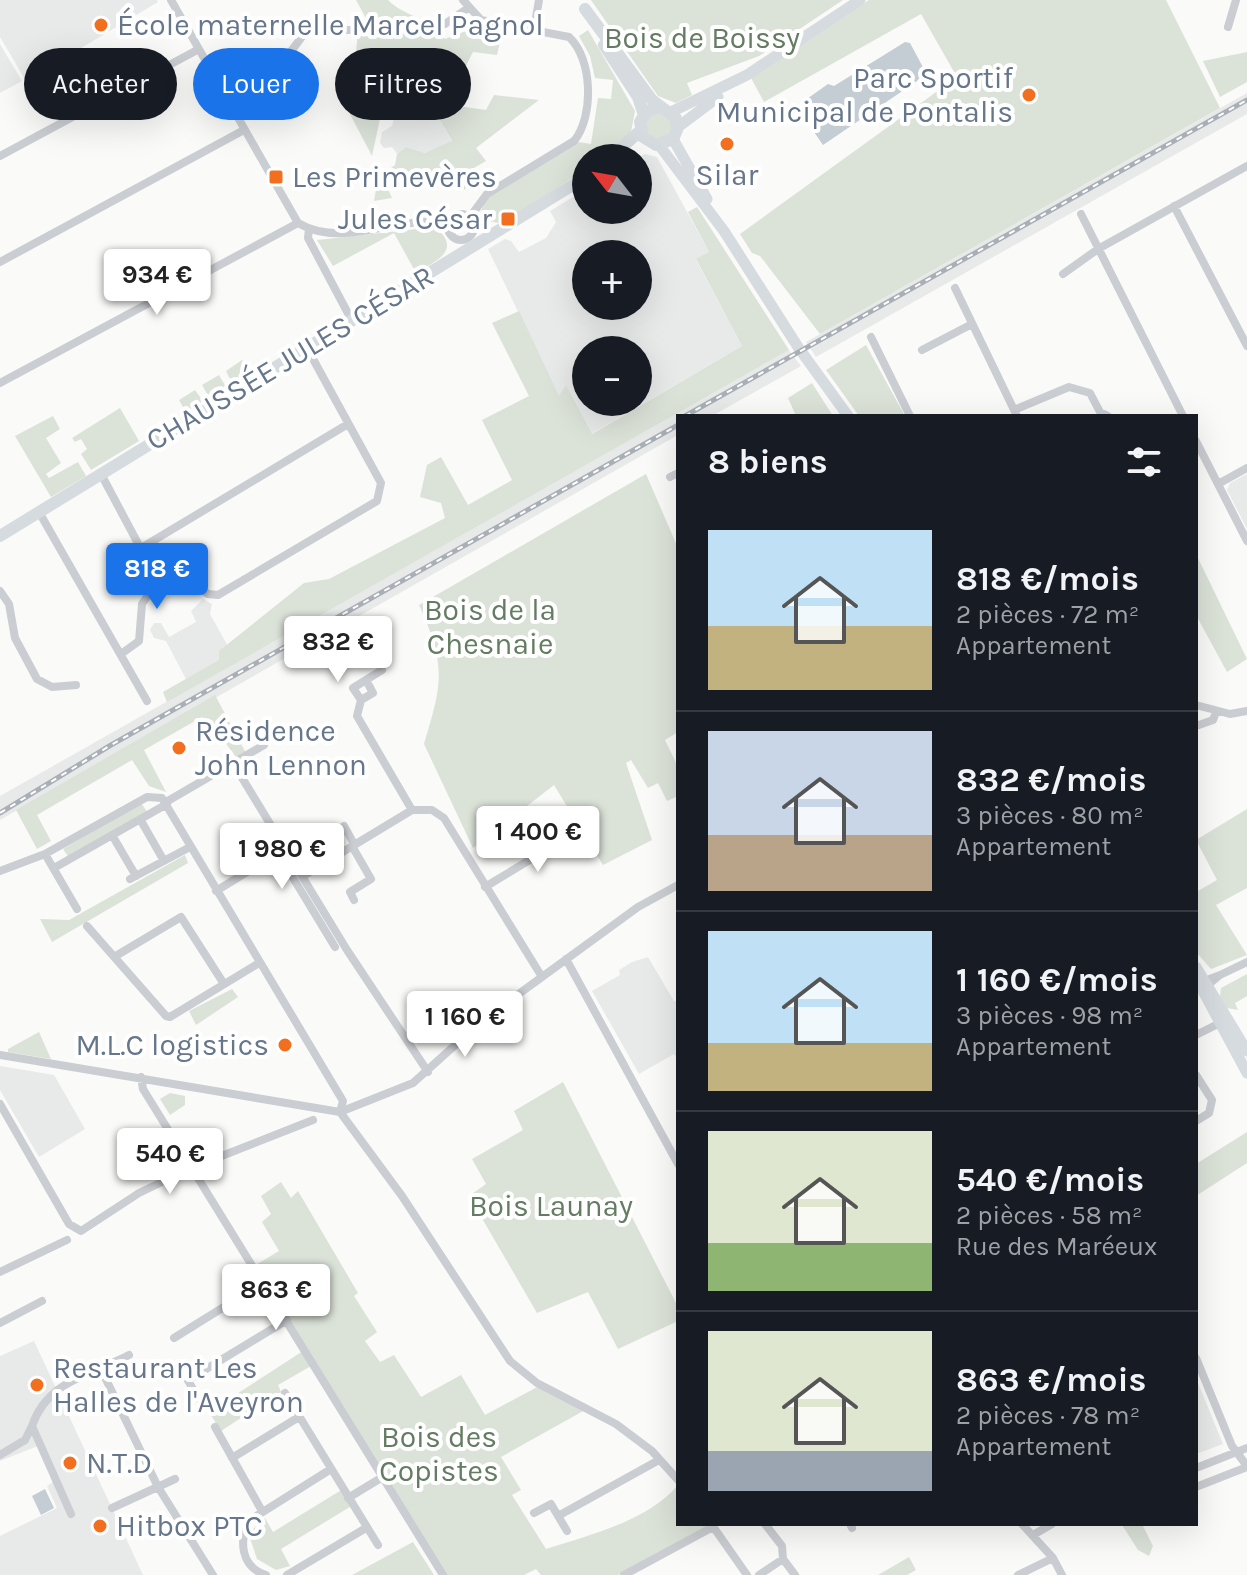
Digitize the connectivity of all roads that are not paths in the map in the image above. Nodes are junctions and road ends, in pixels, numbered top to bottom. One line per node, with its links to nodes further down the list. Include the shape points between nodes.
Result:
1 (171, 0): 11 (street)
2 (539, 0): 9 (street)
3 (860, 0): 14 (main road)
4 (1236, 0): 8 (street)
5 (466, 4): 7 (street); 9 (street, via 481,20)
6 (582, 4): 15 (main road); 16 (main road)
7 (445, 24)
8 (1228, 27)
9 (534, 29): 29 (street, via 575,42 589,75 582,132 487,194)
10 (358, 30): 12 (street, via 307,30)
11 (198, 48)
12 (294, 48)
13 (193, 52): 24 (street)
14 (747, 75): 15 (main road); 20 (main road)
15 (666, 110): 16 (main road); 20 (main road)
16 (644, 115): 19 (main road)
17 (239, 120): 18 (street)
18 (244, 130): 30 (street); 39 (street)
19 (640, 131): 21 (main road); 22 (main road)
20 (675, 133): 22 (main road); 34 (main road)
21 (626, 144)
22 (655, 144): 23 (main road); 34 (main road)
23 (652, 145)
24 (0, 156)
25 (1247, 166): 27 (street)
26 (572, 186): 35 (main road, CHAUSSÉE JULES CÉSAR)
27 (1174, 206): 37 (street); 45 (street)
28 (1081, 214): 37 (street)
29 (470, 217): 31 (street, via 459,214); 32 (street)
30 (298, 223): 33 (street); 48 (street)
31 (449, 223): 33 (street, via 427,220 327,234); 36 (street)
32 (474, 228): 35 (street); 36 (street, via 467,238)
33 (309, 229): 42 (street, via 308,238)
34 (724, 231): 50 (main road)
35 (497, 233): 38 (main road, CHAUSSÉE JULES CÉSAR)
36 (455, 238): 38 (street)
37 (1098, 249): 40 (street); 53 (street)
38 (453, 258): 42 (main road, CHAUSSÉE JULES CÉSAR)
39 (0, 262)
40 (1063, 274)
41 (955, 288): 43 (street)
42 (351, 319): 46 (main road, CHAUSSÉE JULES CÉSAR)
43 (972, 324): 47 (street); 49 (street)
44 (871, 337): 51 (street)
45 (1247, 346)
46 (307, 348): 54 (street); 57 (main road, CHAUSSÉE JULES CÉSAR)
47 (922, 350)
48 (0, 383)
49 (1016, 413): 52 (street, via 1069,387 1086,390)
50 (847, 414)
51 (909, 414)
52 (1104, 414)
53 (1182, 414)
54 (348, 424): 62 (street); 63 (street, via 381,483 377,501 218,595)
55 (1198, 445): 58 (street)
56 (1247, 468): 58 (street)
57 (101, 474): 59 (main road, CHAUSSÉE JULES CÉSAR); 62 (street)
58 (1218, 484): 61 (street)
59 (39, 512): 60 (main road, CHAUSSÉE JULES CÉSAR); 65 (street)
60 (0, 536)
61 (1247, 541)
62 (141, 548): 63 (street)
63 (158, 581): 65 (street, via 142,604 139,641)
64 (0, 591): 68 (street, via 9,604 15,638 37,679 52,687)
65 (121, 654): 70 (street)
66 (382, 670): 67 (street)
67 (366, 680): 69 (street, via 373,693); 69 (street, via 353,688)
68 (76, 685)
69 (361, 700): 78 (street, via 357,716)
70 (147, 701)
71 (1198, 706): 73 (street)
72 (1247, 711): 73 (street)
73 (1216, 712): 74 (street, via 1213,720)
74 (1198, 725)
75 (264, 745): 76 (street)
76 (233, 763): 77 (street); 89 (street)
77 (167, 803): 79 (street); 84 (street); 85 (street, via 158,796 147,797)
78 (412, 810): 83 (street); 91 (street, via 442,815)
79 (140, 819): 82 (street); 86 (street)
80 (344, 826): 83 (street)
81 (574, 833): 91 (street)
82 (112, 835): 86 (street, via 133,877); 87 (street)
83 (353, 845): 89 (street); 93 (street, via 371,879 350,892)
84 (190, 847): 86 (street); 92 (street)
85 (45, 854): 87 (street); 88 (street)
86 (164, 861)
87 (54, 868): 94 (street)
88 (0, 871)
89 (303, 876): 108 (street)
90 (676, 886): 98 (street)
91 (485, 887): 101 (street)
92 (216, 891): 96 (street, via 278,853); 100 (street)
93 (354, 900)
94 (77, 909)
95 (87, 926): 97 (street)
96 (335, 947)
97 (114, 957): 103 (street, via 166,1016); 103 (street, via 181,917)
98 (566, 959): 101 (street); 116 (street)
99 (1247, 962): 102 (street)
100 (259, 963): 103 (street); 113 (street, via 343,1101)
101 (542, 977): 108 (street, via 483,1020)
102 (1202, 983): 104 (main road)
103 (224, 984)
104 (1222, 1019): 105 (street); 106 (main road); 109 (main road)
105 (1198, 1034)
106 (1247, 1052)
107 (0, 1055): 110 (street)
108 (428, 1072): 113 (street)
109 (1247, 1073)
110 (141, 1077): 113 (street); 117 (street, via 143,1089)
111 (1198, 1078): 115 (street, via 1212,1100 1209,1113)
112 (0, 1104): 117 (street, via 75,1230 83,1231)
113 (340, 1112): 138 (street, via 510,1361 537,1383 616,1424)
114 (313, 1120): 117 (street)
115 (1198, 1120)
116 (676, 1160)
117 (191, 1168): 120 (street)
118 (67, 1240): 119 (street)
119 (0, 1272)
120 (264, 1282): 122 (street); 124 (street)
121 (42, 1301): 123 (street)
122 (287, 1320): 129 (street); 143 (street)
123 (0, 1323)
124 (174, 1338)
125 (129, 1355): 127 (street)
126 (1198, 1363): 135 (street, via 1232,1446)
127 (101, 1369): 133 (street, via 50,1393); 148 (street)
128 (181, 1369): 129 (street)
129 (188, 1380): 131 (street)
130 (285, 1393): 132 (street)
131 (199, 1399)
132 (299, 1417): 137 (street); 141 (street)
133 (32, 1426): 136 (street, via 25,1440); 153 (street)
134 (215, 1427): 137 (street)
135 (1243, 1450): 139 (street); 140 (street)
136 (0, 1455)
137 (232, 1458): 151 (street)
138 (659, 1460): 142 (street); 154 (street)
139 (1198, 1467)
140 (1247, 1467): 147 (street)
141 (331, 1469): 149 (street); 151 (street)
142 (669, 1472): 144 (street); 146 (street)
143 (381, 1478): 149 (street); 169 (street)
144 (676, 1478)
145 (175, 1479): 148 (street)
146 (676, 1484)
147 (1198, 1486)
148 (158, 1487): 150 (street); 166 (street)
149 (348, 1498): 160 (street)
150 (112, 1508)
151 (262, 1511): 167 (street, via 243,1532 242,1549 247,1561)
152 (534, 1513): 154 (street, via 551,1504)
153 (71, 1514)
154 (558, 1516): 161 (street)
155 (710, 1526): 170 (street)
156 (713, 1526): 171 (street)
157 (767, 1526): 165 (street, via 782,1546)
158 (1024, 1526): 162 (street)
159 (1049, 1526): 162 (street)
160 (366, 1528): 163 (street); 168 (street)
161 (567, 1531)
162 (1033, 1535): 164 (street)
163 (378, 1545)
164 (1053, 1558): 174 (street); 175 (street)
165 (783, 1559): 172 (street); 173 (street)
166 (213, 1575)
167 (266, 1575)
168 (287, 1575)
169 (443, 1575)
170 (624, 1575)
171 (747, 1575)
172 (759, 1575)
173 (795, 1575)
174 (1018, 1575)
175 (1062, 1575)

